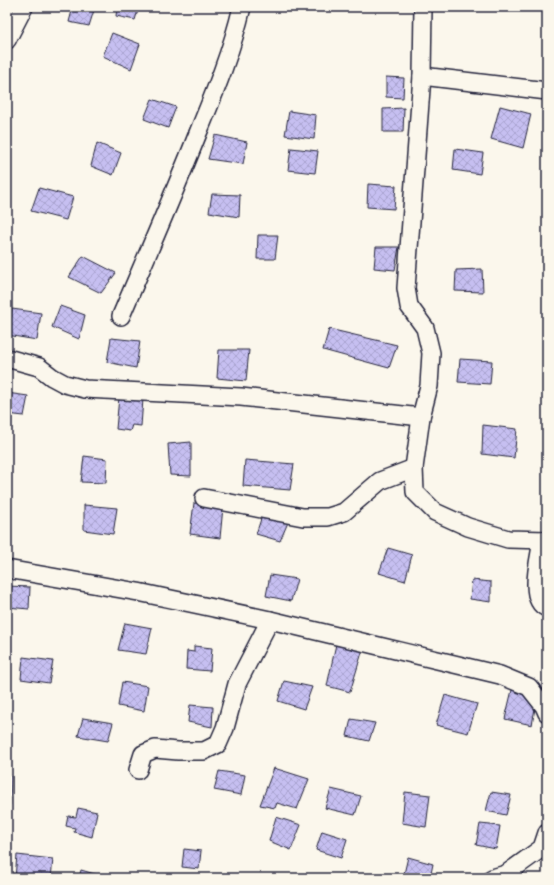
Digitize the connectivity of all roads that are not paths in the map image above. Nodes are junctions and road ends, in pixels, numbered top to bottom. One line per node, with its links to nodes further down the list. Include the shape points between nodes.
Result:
1 (24, 7): 4 (street)
2 (242, 7): 7 (street, via 216,90)
3 (422, 7): 5 (street)
4 (7, 40)
5 (422, 76): 6 (street); 9 (street, via 406,288 410,306 425,328 431,353 429,386)
6 (547, 91)
7 (121, 316)
8 (7, 358): 9 (street, via 39,367 65,384 85,389 241,397)
9 (421, 418): 10 (street)
10 (414, 468): 11 (street, via 380,481 344,512 328,517 303,516); 12 (street, via 415,492 435,512 468,527 508,539)
11 (204, 498)
12 (545, 540): 14 (street, via 535,585 538,599)
13 (7, 569): 15 (street, via 138,592)
14 (547, 608)
15 (270, 620): 16 (street, via 500,674 529,687); 17 (street, via 237,684 218,744 204,751 155,749 143,754)
16 (547, 712)
17 (138, 770)
18 (547, 833): 19 (street, via 542,848 506,874)
19 (492, 878)

